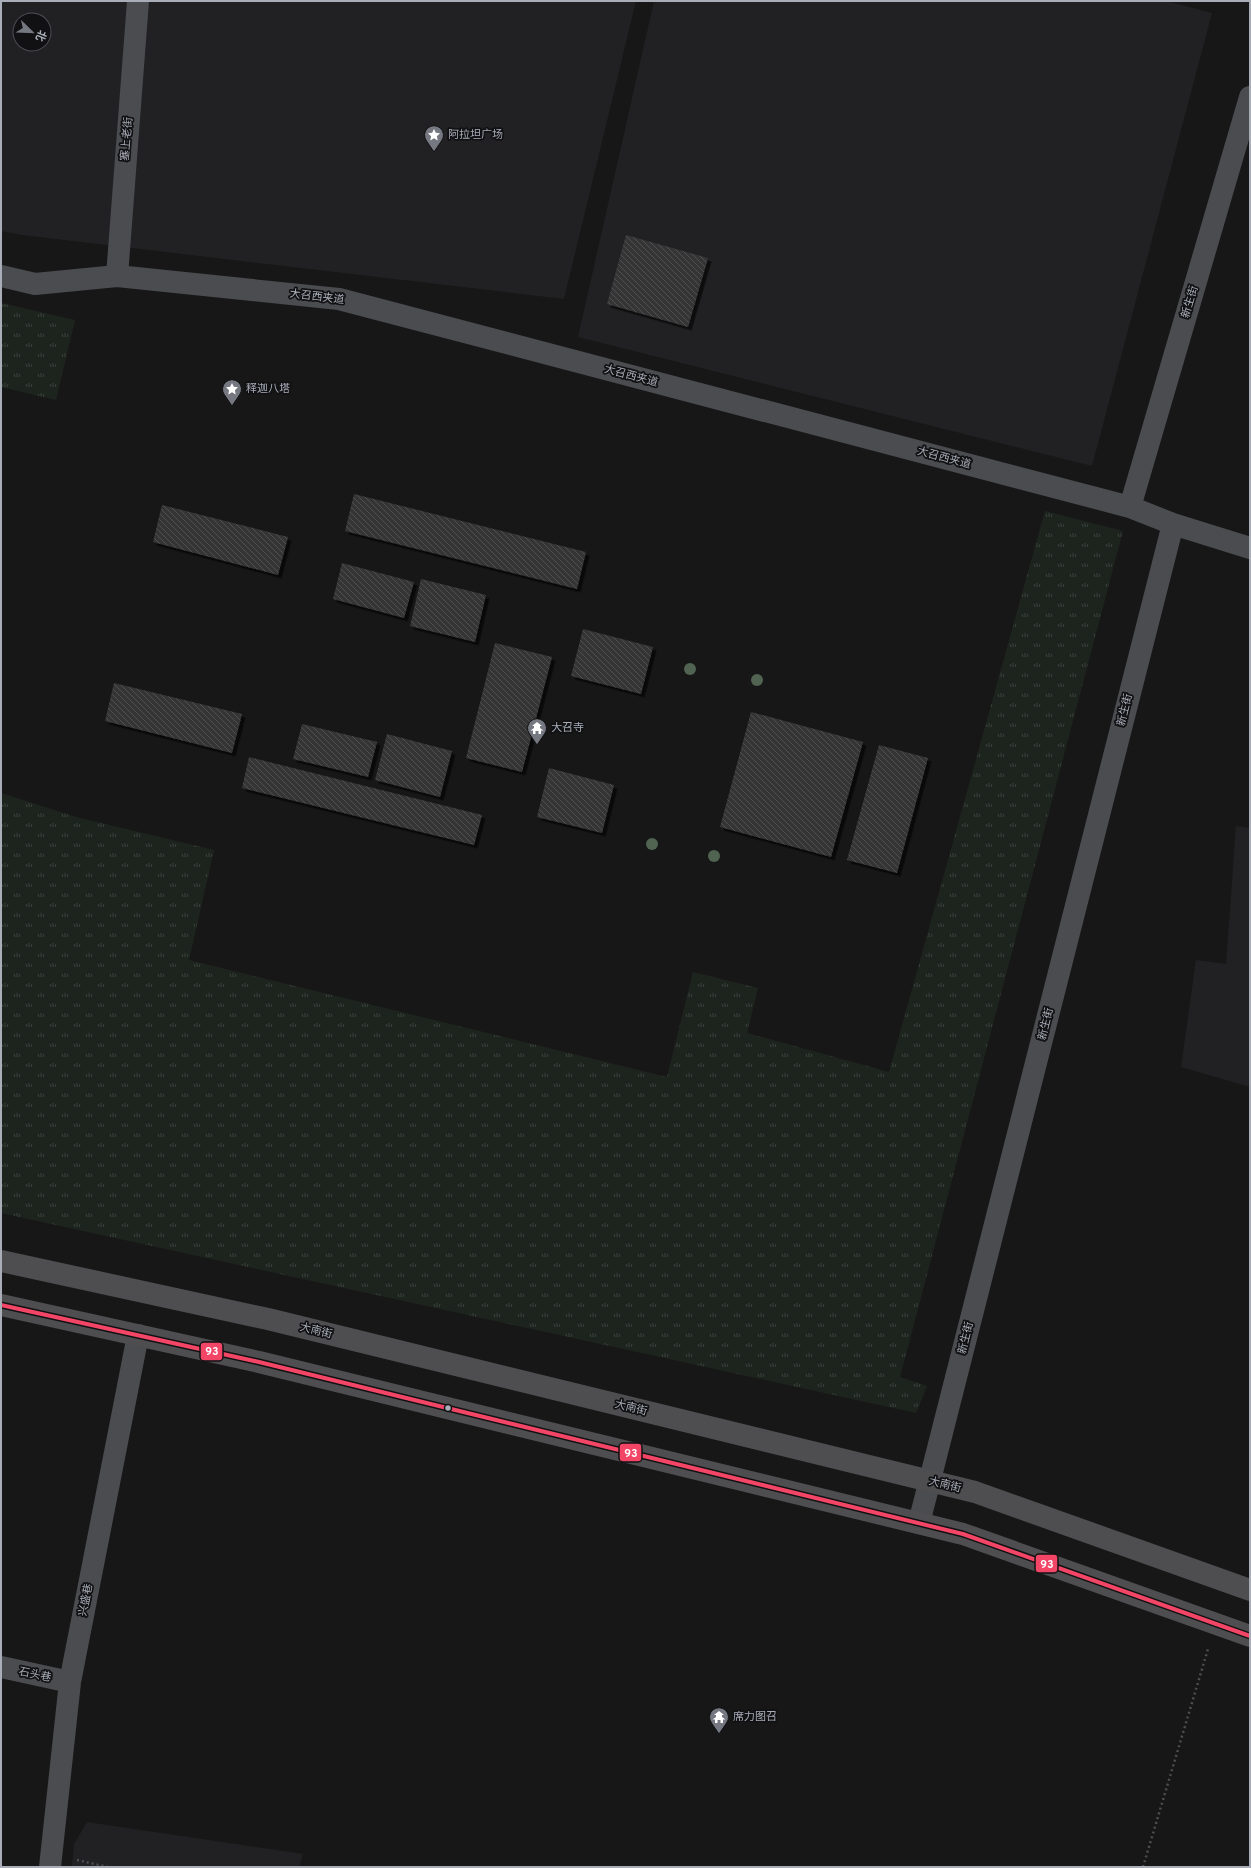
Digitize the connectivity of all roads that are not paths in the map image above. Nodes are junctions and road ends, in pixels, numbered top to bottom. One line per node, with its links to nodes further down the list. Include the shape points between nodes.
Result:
1 (138, 1): 4 (street, 塞上老街)
2 (1250, 97): 5 (street, 新生街)
3 (1, 276): 4 (street, 大召西夹道, via 35,284)
4 (116, 276): 5 (street, 大召西夹道, via 339,299)
5 (1130, 508): 6 (street, 大召西夹道)
6 (1173, 524): 7 (street, 大召西夹道); 11 (street, 新生街)
7 (1250, 548)
8 (1, 1261): 11 (highway, 大南街, via 276,1321)
9 (1, 1305): 10 (highway)
10 (138, 1335): 12 (highway, via 259,1362); 16 (street, 兴盛巷)
11 (929, 1481): 12 (street, 新生街); 13 (highway, 大南街, via 976,1492)
12 (919, 1523): 14 (highway, via 963,1534)
13 (1250, 1590)
14 (1250, 1636)
15 (1, 1667): 16 (street, 石头巷)
16 (70, 1682): 17 (street, 兴盛巷)
17 (50, 1867)

